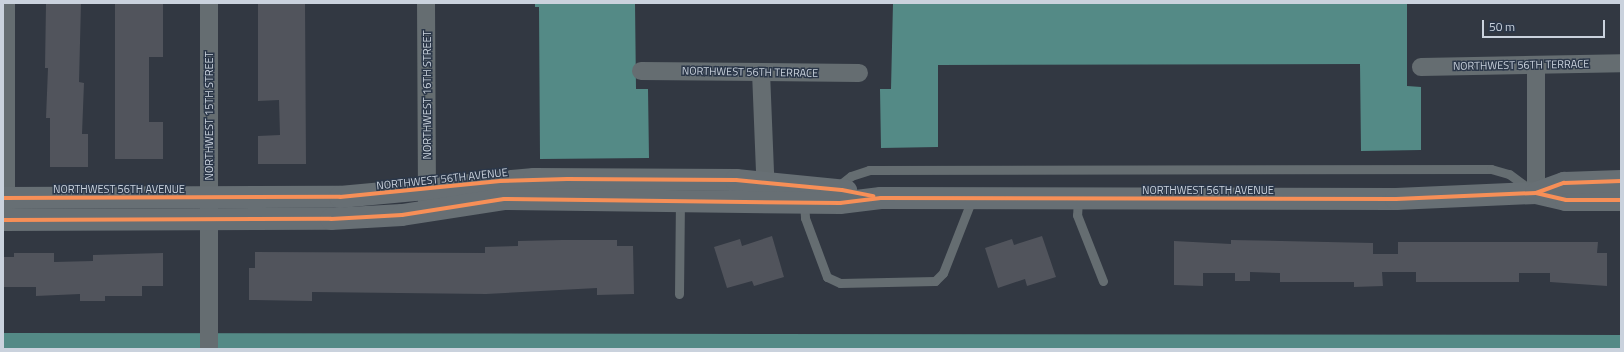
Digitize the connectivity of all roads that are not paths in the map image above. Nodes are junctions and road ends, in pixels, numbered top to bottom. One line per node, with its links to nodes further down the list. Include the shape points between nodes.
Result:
1 (6, 3): 15 (street)
2 (209, 3): 16 (street, NORTHWEST 15TH STREET)
3 (426, 3): 11 (street, NORTHWEST 16TH STREET)
4 (1621, 63): 5 (street, NORTHWEST 56TH TERRACE)
5 (1536, 65): 6 (street, NORTHWEST 56TH TERRACE); 14 (street)
6 (1421, 67)
7 (641, 71): 8 (street, NORTHWEST 56TH TERRACE)
8 (761, 72): 9 (street, NORTHWEST 56TH TERRACE); 13 (street)
9 (859, 73)
10 (1621, 181): 14 (street, NORTHWEST 56TH AVENUE, via 1564,183)
11 (427, 189): 13 (street, NORTHWEST 56TH AVENUE, via 534,179); 16 (street, NORTHWEST 56TH AVENUE, via 340,197); 23 (street, NORTHWEST 16TH STREET)
12 (834, 189): 13 (street, NORTHWEST 56TH AVENUE); 14 (lane, via 851,176 869,170 1491,169 1509,174); 17 (street, NORTHWEST 56TH AVENUE)
13 (766, 192): 21 (street, NORTHWEST 56TH AVENUE); 22 (street, NORTHWEST 56TH AVENUE)
14 (1536, 193): 19 (street, NORTHWEST 56TH AVENUE, via 1396,199); 20 (street, NORTHWEST 56TH AVENUE, via 1566,200)
15 (4, 198): 16 (street, NORTHWEST 56TH AVENUE); 24 (street)
16 (209, 198): 25 (street, NORTHWEST 15TH STREET)
17 (881, 198): 18 (street, NORTHWEST 56TH AVENUE); 22 (street, NORTHWEST 56TH AVENUE, via 840,203)
18 (972, 198): 19 (street, NORTHWEST 56TH AVENUE); 22 (lane, via 943,273 935,281 840,283 827,277 806,218)
19 (1078, 198): 26 (lane, via 1077,215)
20 (1621, 200)
21 (680, 201): 23 (street, NORTHWEST 56TH AVENUE, via 504,199); 27 (lane)
22 (804, 202)
23 (427, 210): 25 (street, NORTHWEST 56TH AVENUE, via 402,215 331,219)
24 (4, 220): 25 (street, NORTHWEST 56TH AVENUE)
25 (209, 220): 28 (street, NORTHWEST 15TH STREET)
26 (1103, 282)
27 (679, 294)
28 (209, 349)

